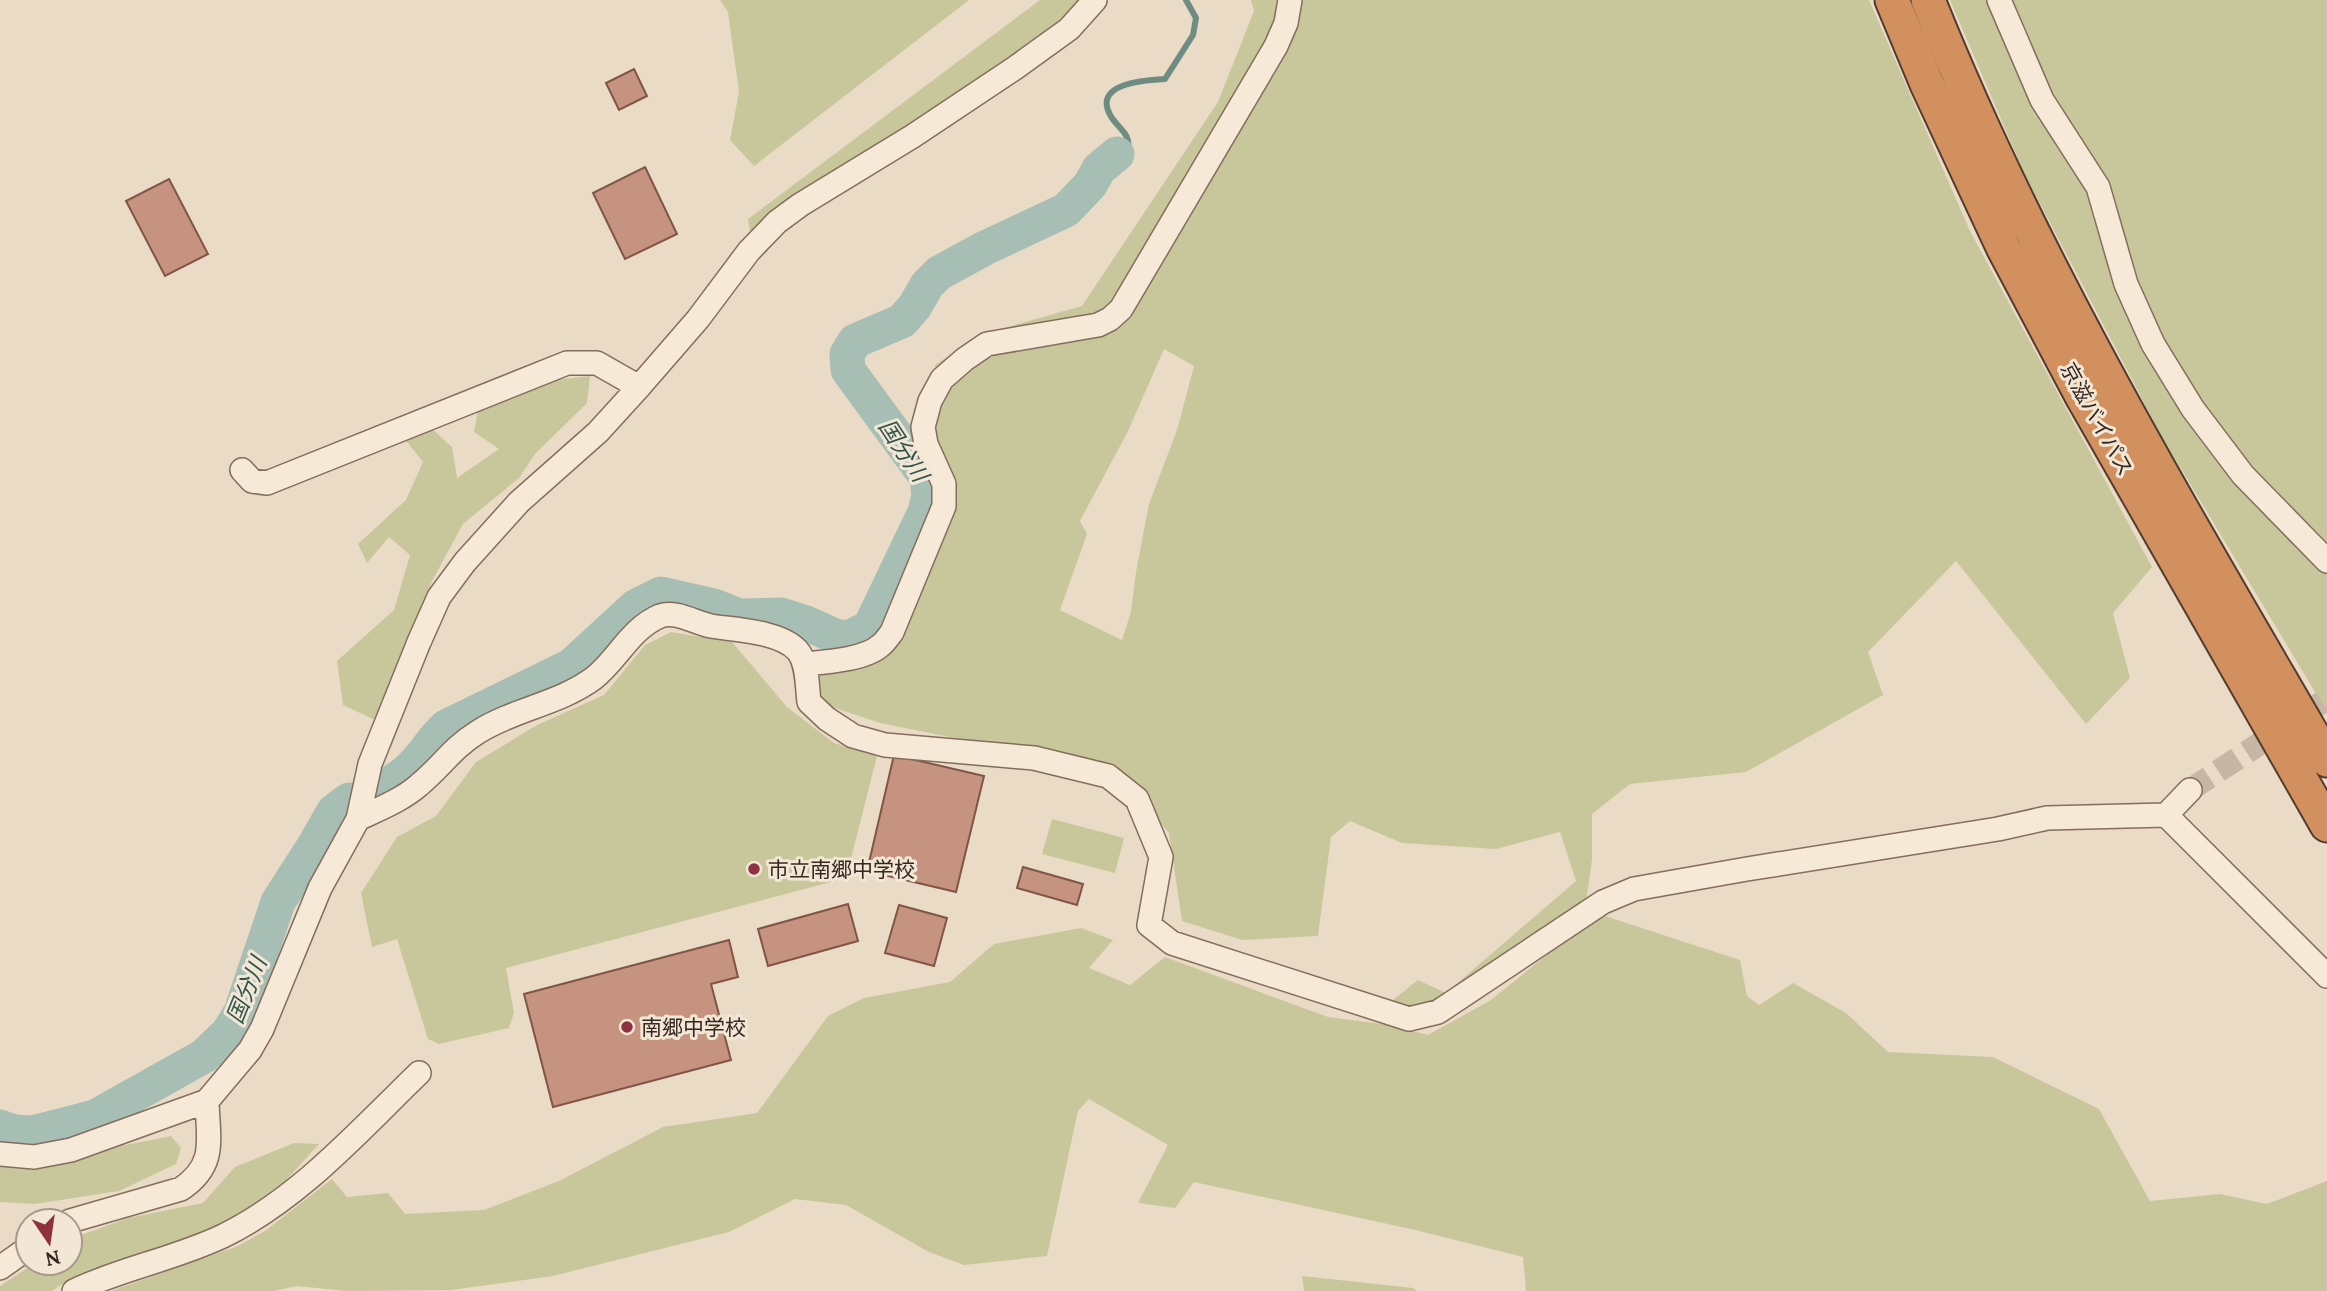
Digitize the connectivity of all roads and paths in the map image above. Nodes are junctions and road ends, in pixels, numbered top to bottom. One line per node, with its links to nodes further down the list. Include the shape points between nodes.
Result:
1 (1096, 0): 6 (street, via 1069,29 1015,68 777,222)
2 (1290, 0): 9 (street, via 1276,46 1121,309 1098,325 987,344 942,379 923,427 944,484 944,506 892,632 880,647 860,655)
3 (1892, 0): 14 (highway, 京滋バイパス, via 2003,247 2082,396)
4 (1928, 0): 10 (highway, 京滋バイパス, via 2031,232 2199,539)
5 (1999, 0): 8 (street, via 2042,100 2098,187 2126,284 2153,344 2193,409 2243,475)
6 (639, 387): 7 (street, via 597,363 567,363 267,483 252,481); 13 (street, via 598,432 495,526 439,597 379,738)
7 (242, 470)
8 (2327, 561)
9 (804, 664): 12 (street, via 808,702 853,736 885,745 1034,758 1108,776 1137,799 1161,857 1149,925 1172,943 1409,1019 1438,1012 1603,902 1634,889 2047,818); 13 (street, via 797,650 772,636 671,614 659,617 636,632 596,677 481,730 454,748 418,786)
10 (2327, 760)
11 (2190, 790): 12 (street)
12 (2166, 815): 15 (street)
13 (358, 819): 17 (street, via 320,888 262,1029)
14 (2327, 825)
15 (2327, 976)
16 (419, 1073): 20 (street, via 352,1139 270,1209 223,1236)
17 (207, 1101): 18 (street, via 71,1150 34,1157); 19 (street, via 208,1152 197,1178 181,1189)
18 (0, 1154)
19 (84, 1217)
20 (74, 1291)

